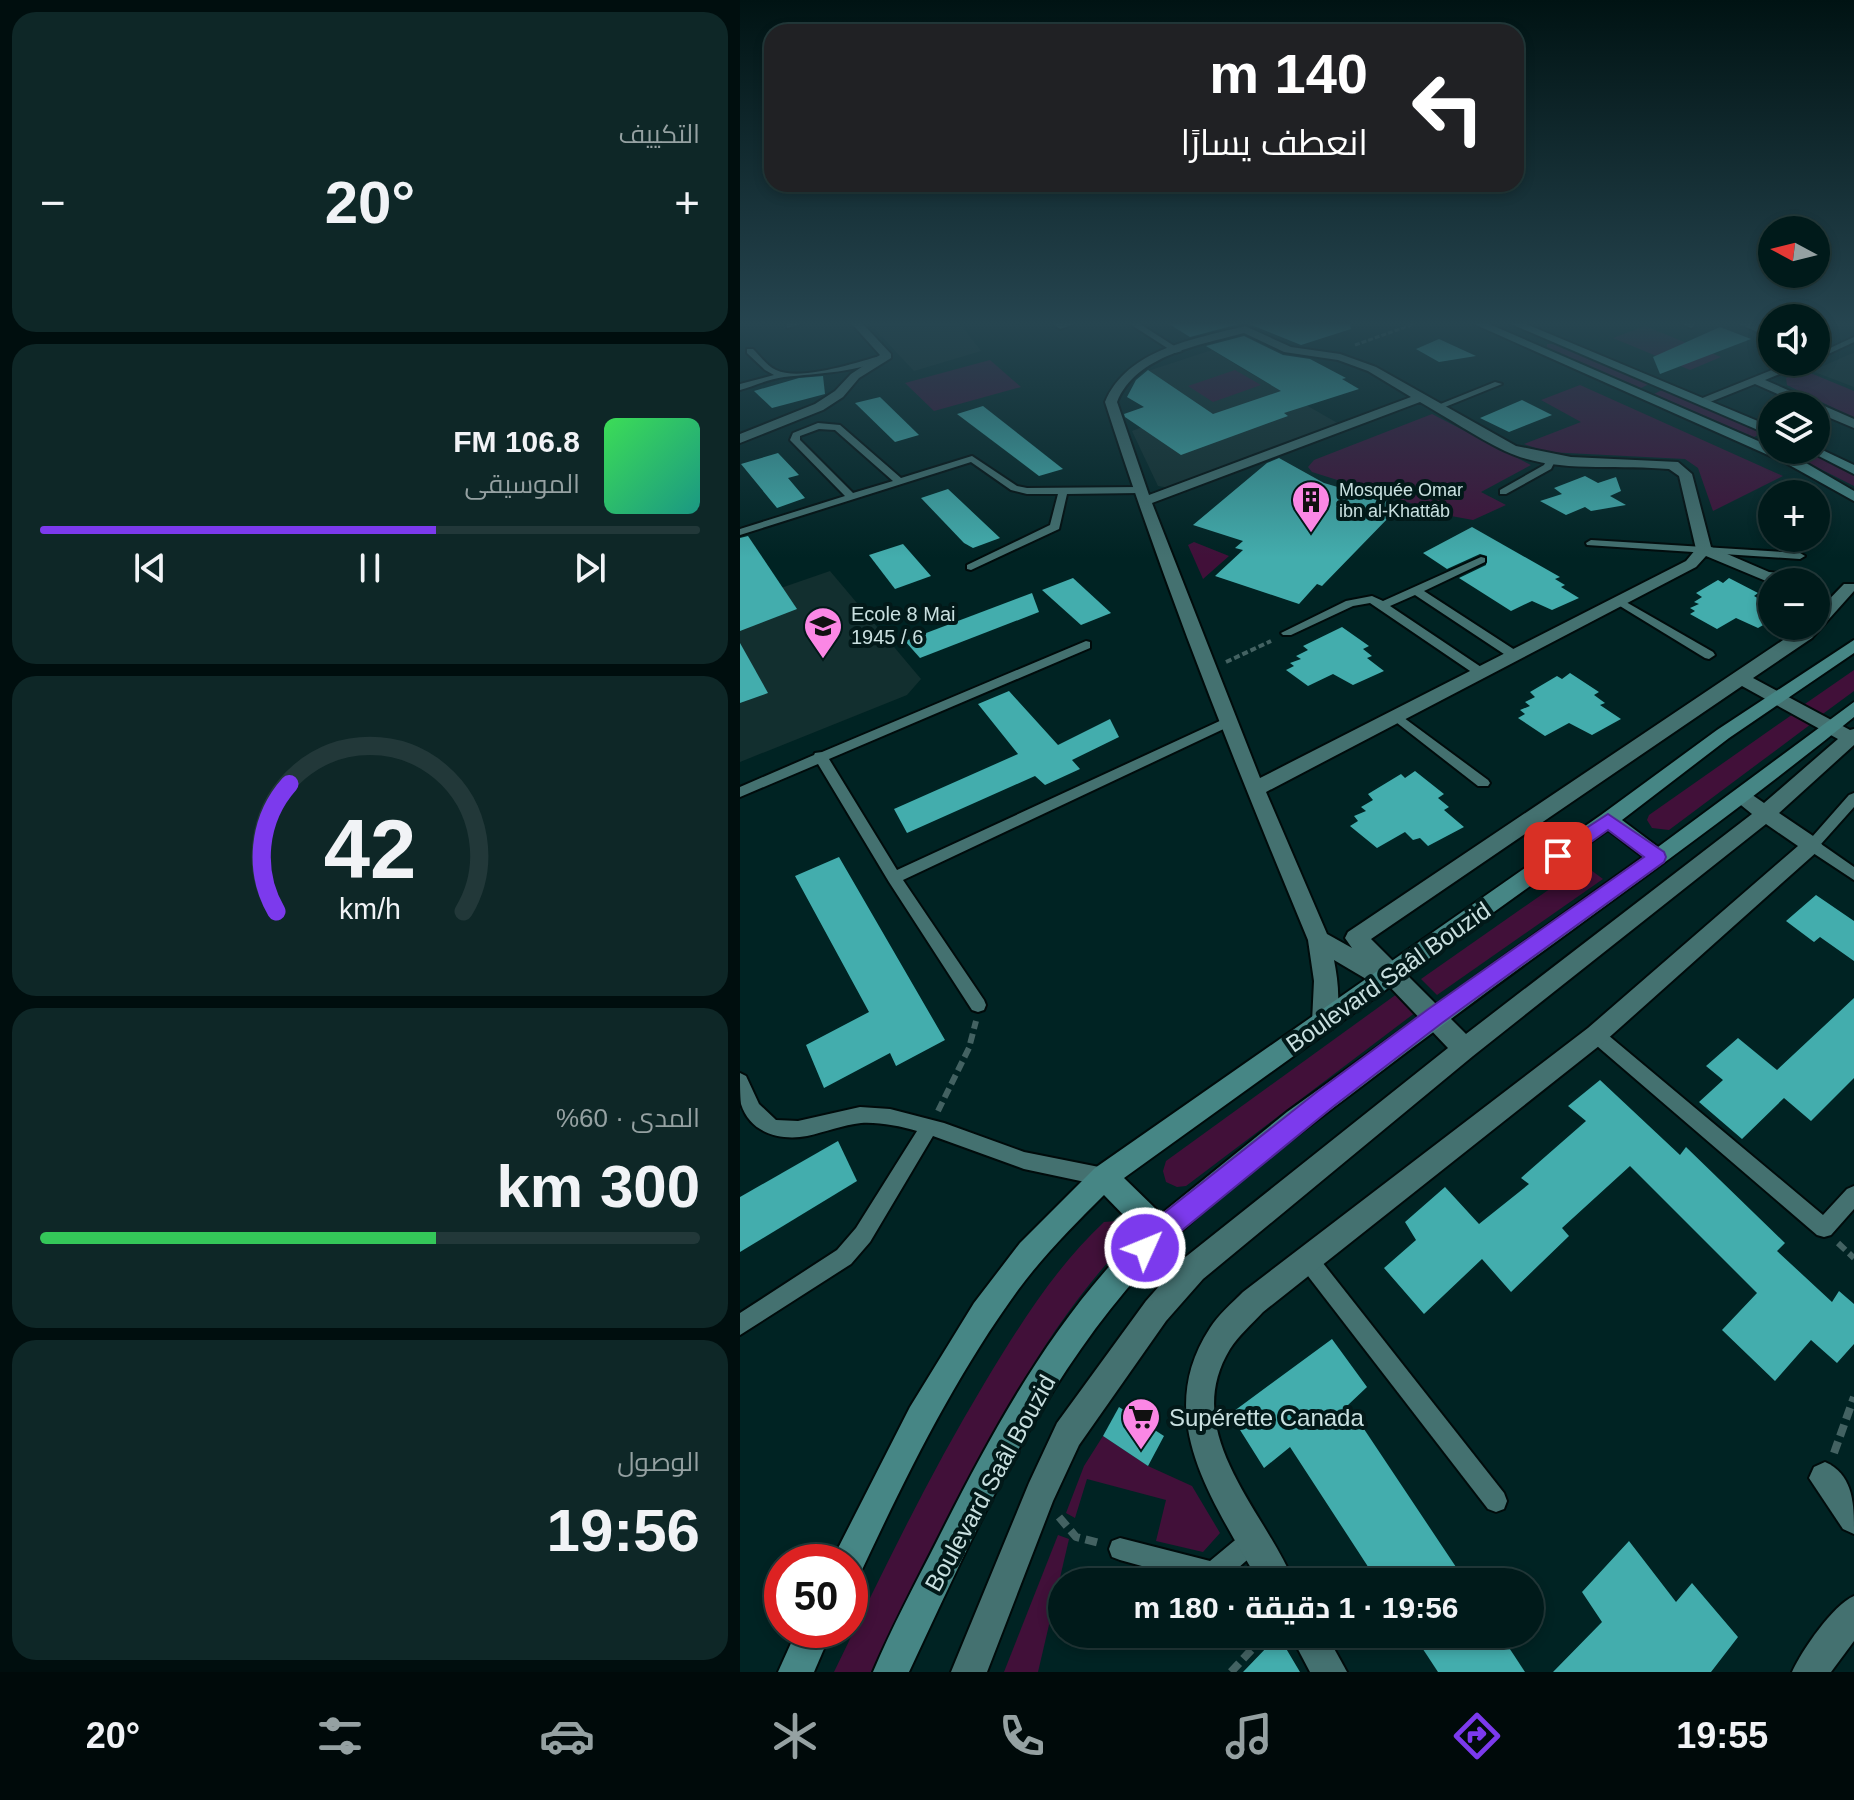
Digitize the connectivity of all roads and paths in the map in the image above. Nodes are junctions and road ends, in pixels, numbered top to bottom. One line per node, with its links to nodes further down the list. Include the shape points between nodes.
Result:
1 (827, 402): 12 (street)
2 (1111, 402): 20 (street)
3 (1407, 402): 20 (street)
4 (1429, 402): 8 (street)
5 (1450, 402): 8 (lane)
6 (1658, 402): 21 (main road, via 1789,459)
7 (1703, 402): 11 (main road)
8 (1437, 407): 14 (street, via 1511,449)
9 (1830, 413): 10 (street)
10 (1854, 424)
11 (1758, 426)
12 (740, 439)
13 (1830, 458): 15 (main road)
14 (1551, 459): 18 (lane, via 1548,467); 24 (street, via 1673,465 1685,474)
15 (1854, 470)
16 (899, 481): 17 (lane, via 972,459 1014,488); 19 (lane); 19 (lane, via 837,427 818,426 796,435 795,440)
17 (1063, 491): 20 (lane); 27 (lane, via 1055,527)
18 (1503, 492)
19 (850, 496): 22 (lane)
20 (1141, 496): 41 (street)
21 (1854, 497)
22 (740, 532)
23 (1591, 543): 24 (lane)
24 (1704, 550): 25 (lane); 28 (street); 32 (street, via 1691,564)
25 (1800, 556)
26 (1481, 560): 31 (lane)
27 (971, 567)
28 (1758, 573)
29 (1830, 582): 30 (street)
30 (1851, 582): 34 (street)
31 (1415, 590): 33 (lane); 39 (lane)
32 (1619, 601): 39 (street); 40 (lane)
33 (1382, 606): 35 (lane, via 1361,599); 42 (lane)
34 (1830, 606)
35 (1287, 633): 41 (path)
36 (1792, 640): 43 (street)
37 (1086, 645): 49 (lane)
38 (1854, 645): 44 (main road, Boulevard Saâl Bouzid)
39 (1514, 655): 42 (street)
40 (1709, 655)
41 (1208, 671): 47 (street)
42 (1480, 672): 46 (street)
43 (1741, 678): 44 (street); 62 (street, via 1356,938)
44 (1774, 698): 48 (street); 56 (main road, Boulevard Saâl Bouzid)
45 (1854, 708): 48 (main road, Boulevard Saâl Bouzid)
46 (1396, 716): 50 (lane); 51 (street)
47 (1228, 722): 51 (street); 60 (lane)
48 (1847, 735): 53 (main road, Boulevard Saâl Bouzid); 55 (street)
49 (820, 756): 52 (lane); 60 (lane)
50 (1483, 783)
51 (1255, 789): 61 (street)
52 (740, 792)
53 (1741, 797): 55 (street); 58 (main road, Boulevard Saâl Bouzid)
54 (1854, 798): 57 (lane)
55 (1766, 813): 57 (street); 67 (street)
56 (1608, 820): 58 (main road); 62 (main road, Boulevard Saâl Bouzid)
57 (1812, 845): 59 (lane); 66 (street)
58 (1657, 857): 64 (main road, Boulevard Saâl Bouzid)
59 (1854, 874)
60 (894, 878): 63 (lane)
61 (1319, 940): 62 (street); 65 (street, via 1327,990)
62 (1389, 977): 64 (street); 65 (main road, Boulevard Saâl Bouzid)
63 (978, 1005): 70 (path, via 969,1048)
64 (1435, 1016): 67 (street); 73 (main road, Boulevard Saâl Bouzid)
65 (1324, 1022): 71 (main road, Boulevard Saâl Bouzid)
66 (1596, 1035): 72 (lane, via 1824,1228); 74 (street)
67 (1465, 1049): 90 (street, via 1193,1269 1156,1311 1068,1434)
68 (740, 1081): 69 (lane)
69 (746, 1116): 70 (lane, via 794,1130 835,1118 872,1115)
70 (929, 1127): 71 (lane, via 1018,1158); 75 (lane, via 844,1257)
71 (1104, 1177): 73 (main road); 81 (main road, Boulevard Saâl Bouzid, via 1045,1236 967,1340 925,1409)
72 (1854, 1195)
73 (1160, 1232): 89 (main road, Boulevard Saâl Bouzid, via 1071,1339 1016,1425)
74 (1308, 1260): 78 (lane); 80 (street, via 1230,1322 1212,1349 1201,1381 1198,1417 1205,1451)
75 (740, 1325)
76 (1854, 1397): 77 (path)
77 (1825, 1478): 79 (street)
78 (1496, 1501)
79 (1854, 1518)
80 (1254, 1539): 82 (lane, via 1213,1574); 83 (street)
81 (857, 1544)
82 (1120, 1549)
83 (1270, 1568)
84 (1854, 1613): 93 (street)
85 (807, 1648): 88 (main road)
86 (1253, 1648): 91 (path)
87 (1315, 1648): 92 (street)
88 (796, 1672)
89 (891, 1672)
90 (969, 1672)
91 (1231, 1672)
92 (1329, 1672)
93 (1810, 1672)

